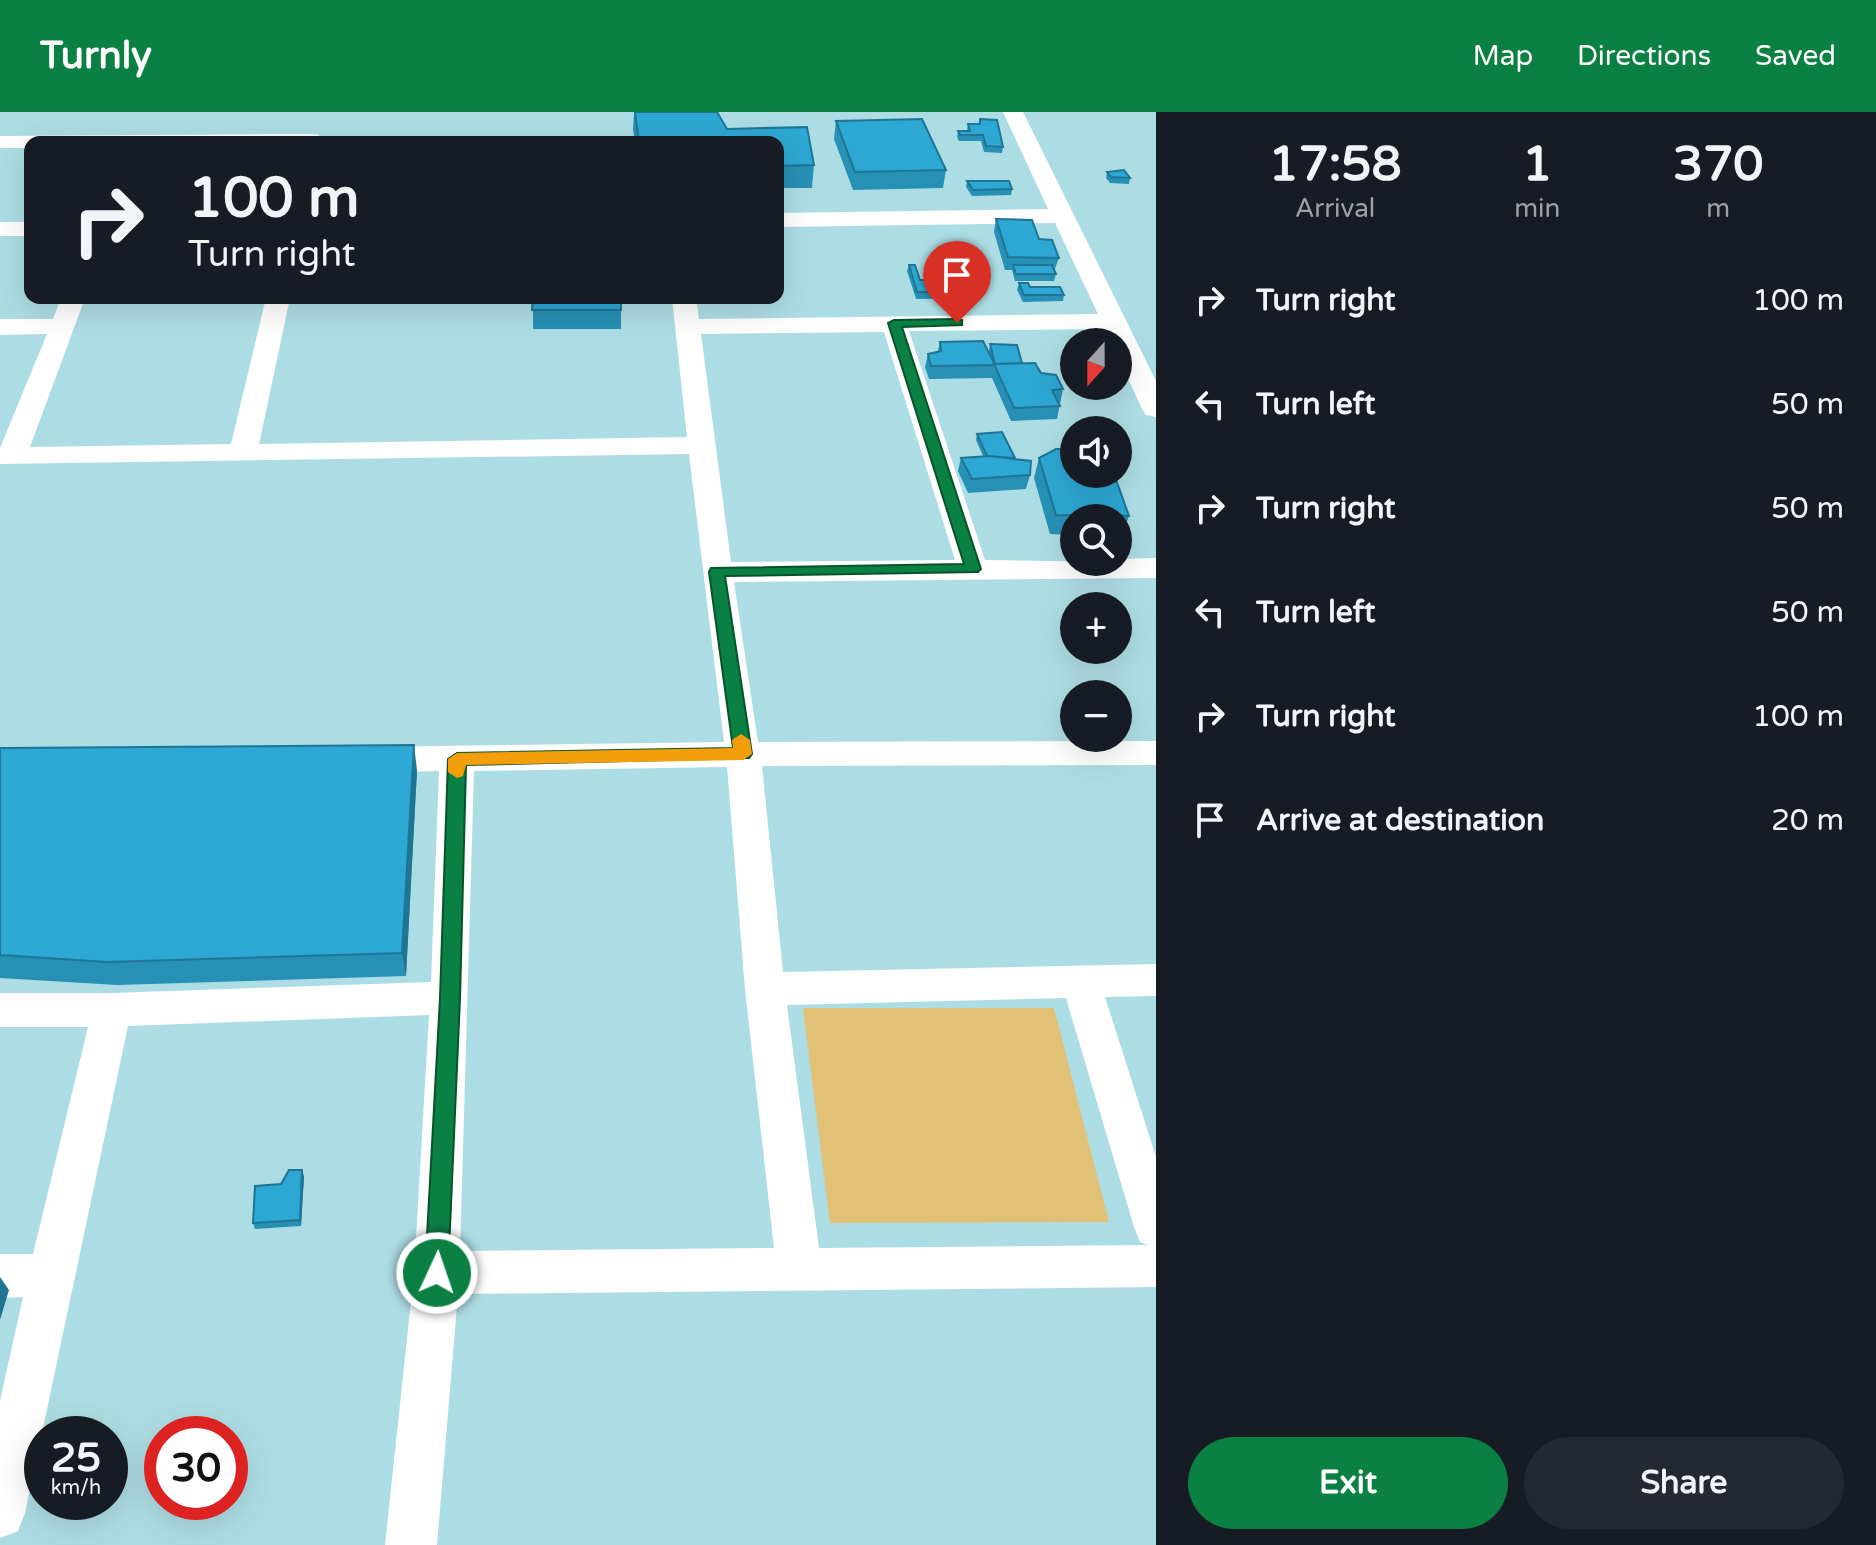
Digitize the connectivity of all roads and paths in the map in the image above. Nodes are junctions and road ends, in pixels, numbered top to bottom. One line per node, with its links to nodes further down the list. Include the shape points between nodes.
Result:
1 (1013, 112): 7 (street)
2 (146, 133): 3 (street); 4 (street)
3 (97, 136)
4 (312, 136)
5 (24, 141): 6 (street)
6 (0, 142)
7 (1064, 216): 8 (street); 14 (street)
8 (784, 220)
9 (0, 229): 10 (street)
10 (24, 229)
11 (71, 304): 16 (street)
12 (277, 304): 20 (street)
13 (686, 313): 15 (street); 19 (street)
14 (1114, 321): 15 (street); 18 (street)
15 (894, 323): 23 (street)
16 (62, 326): 17 (street); 21 (street)
17 (0, 327)
18 (1156, 409)
19 (702, 445): 20 (street); 24 (street)
20 (243, 451): 21 (street)
21 (6, 456)
22 (1156, 568): 23 (street)
23 (973, 569): 24 (street)
24 (717, 572): 26 (street)
25 (1156, 753): 26 (street)
26 (743, 754): 27 (street); 31 (street)
27 (457, 759): 28 (street); 32 (street)
28 (331, 761)
29 (1156, 980): 30 (street)
30 (1081, 983): 31 (street); 35 (street)
31 (765, 989): 37 (street)
32 (450, 998): 34 (street); 38 (street)
33 (0, 1010): 34 (street)
34 (112, 1010): 39 (street)
35 (1156, 1227)
36 (1156, 1266): 37 (street)
37 (799, 1268): 38 (street)
38 (437, 1273): 42 (street)
39 (51, 1275): 40 (street); 41 (street)
40 (0, 1276)
41 (0, 1513)
42 (411, 1545)

